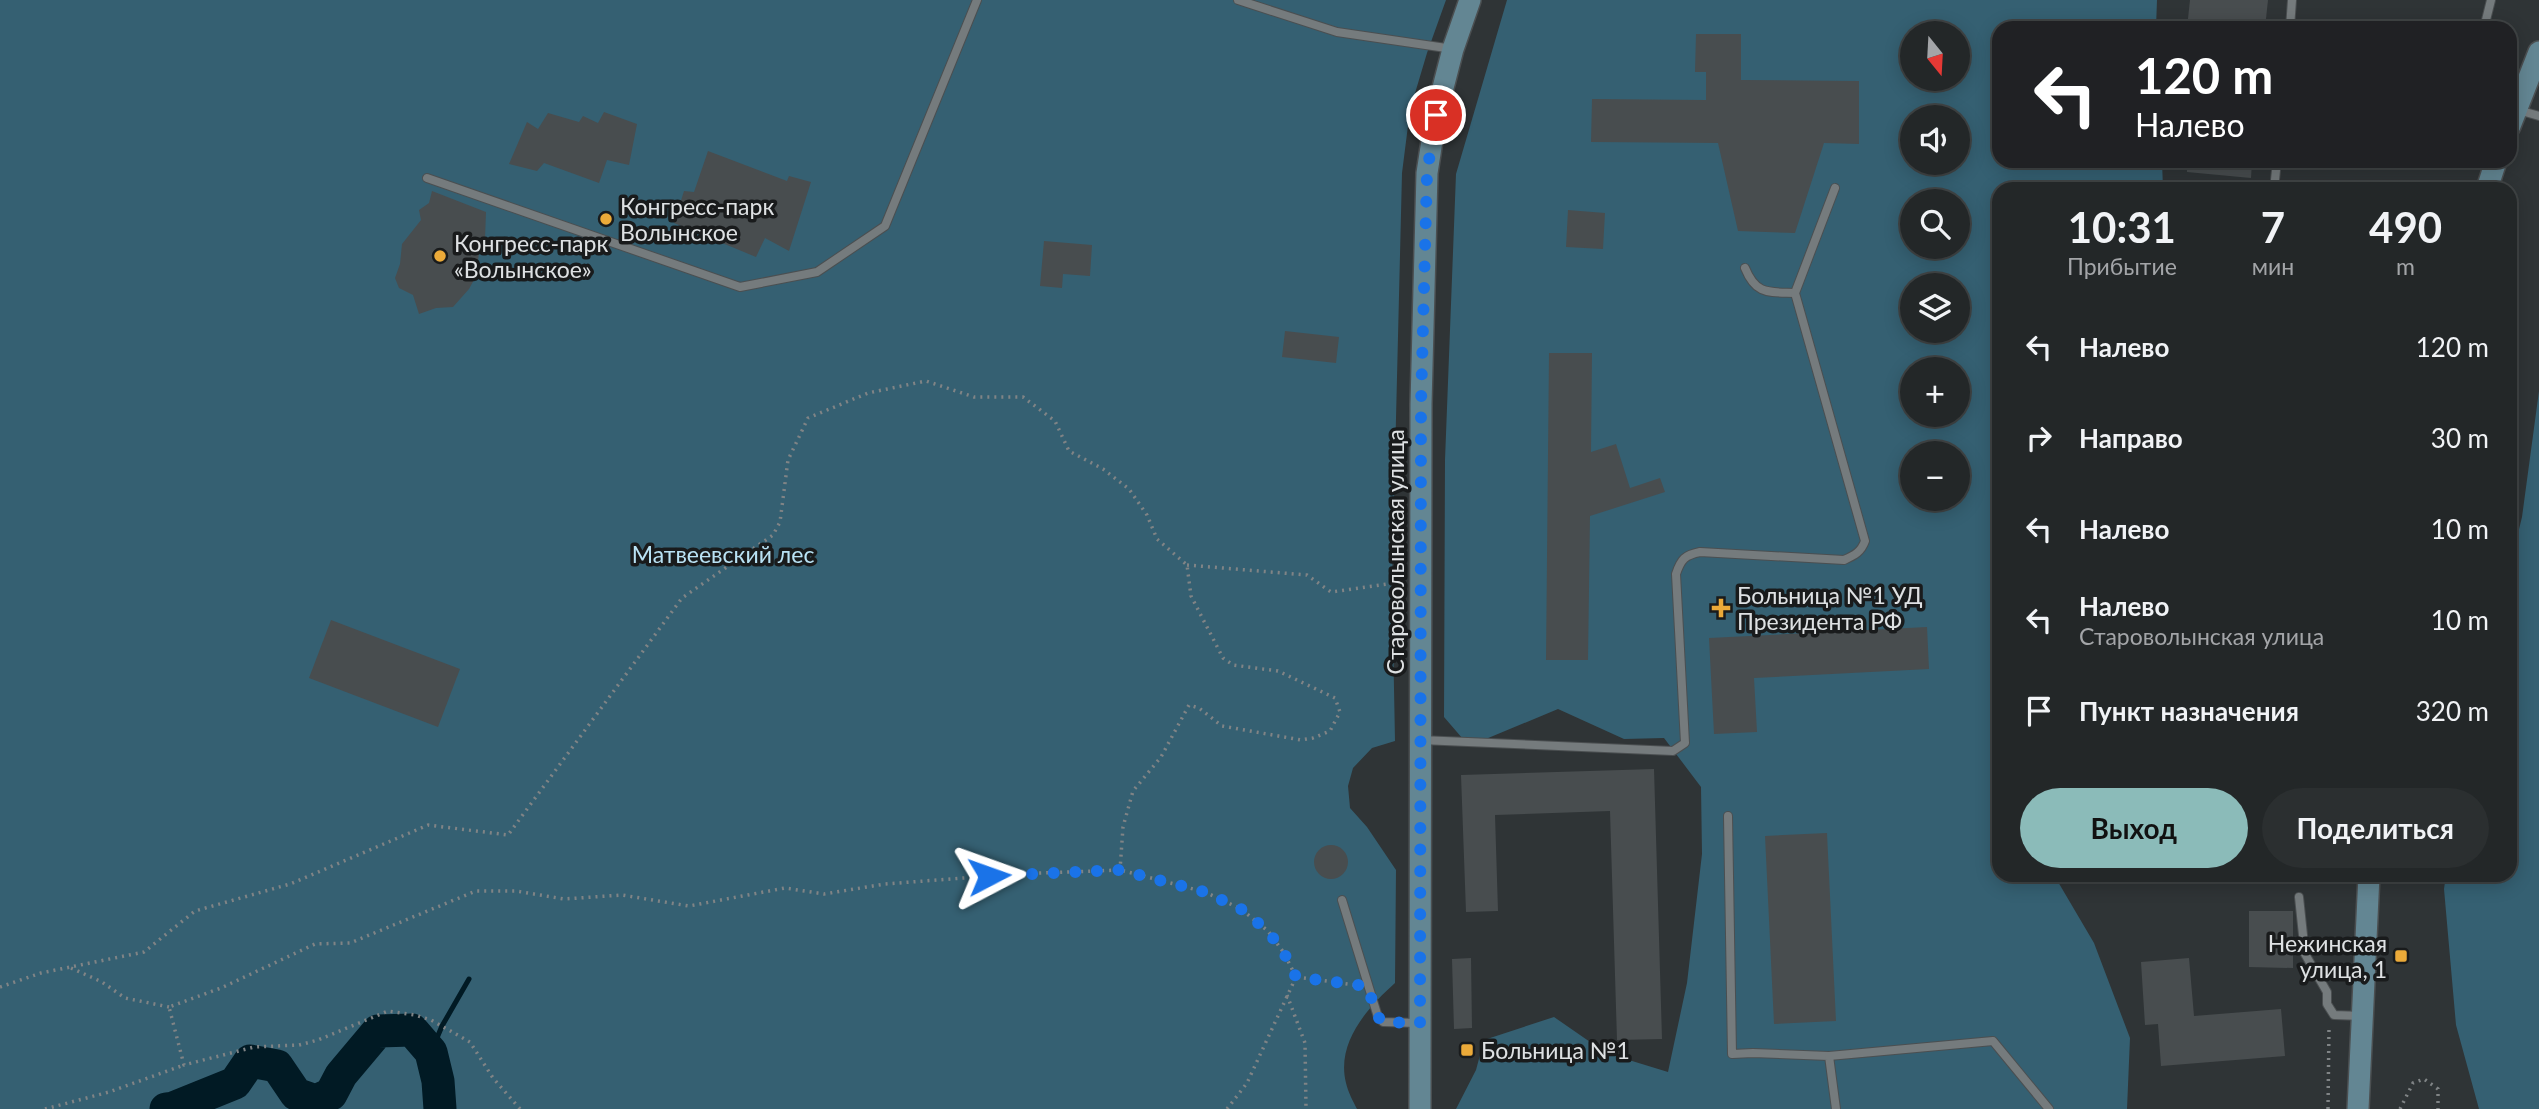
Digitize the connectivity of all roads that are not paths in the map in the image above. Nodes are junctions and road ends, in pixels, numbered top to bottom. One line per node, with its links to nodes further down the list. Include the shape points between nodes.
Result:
1 (977, 0): 13 (lane, via 885,226 817,272 740,287)
2 (1238, 0): 8 (lane, via 1337,33)
3 (1469, 0): 8 (street, Староволынская улица)
4 (2292, 0): 6 (lane)
5 (2491, 0): 7 (lane)
6 (2290, 21)
7 (2486, 21)
8 (1452, 49): 17 (street, Староволынская улица, via 1427,173 1421,404)
9 (2539, 52): 10 (street)
10 (2517, 108)
11 (2539, 116): 12 (lane)
12 (2517, 118)
13 (427, 178)
14 (1835, 188): 16 (lane)
15 (1745, 268): 16 (lane, via 1751,283 1760,289)
16 (1795, 293): 17 (lane, via 1865,541 1857,554 1844,561 1700,552 1680,561 1676,574 1685,743 1673,751)
17 (1421, 740): 23 (street, Староволынская улица)
18 (1728, 816): 24 (lane, via 1732,1054)
19 (2369, 882): 22 (street)
20 (2299, 897): 22 (lane, via 2305,954 2327,992 2327,1004 2334,1015)
21 (1342, 900): 23 (lane, via 1378,1017 1383,1022)
22 (2362, 1016): 28 (street)
23 (1420, 1023): 25 (street, Староволынская улица)
24 (1829, 1056): 26 (lane); 27 (lane, via 1993,1041)
25 (1420, 1109)
26 (1836, 1109)
27 (2049, 1109)
28 (2358, 1109)

